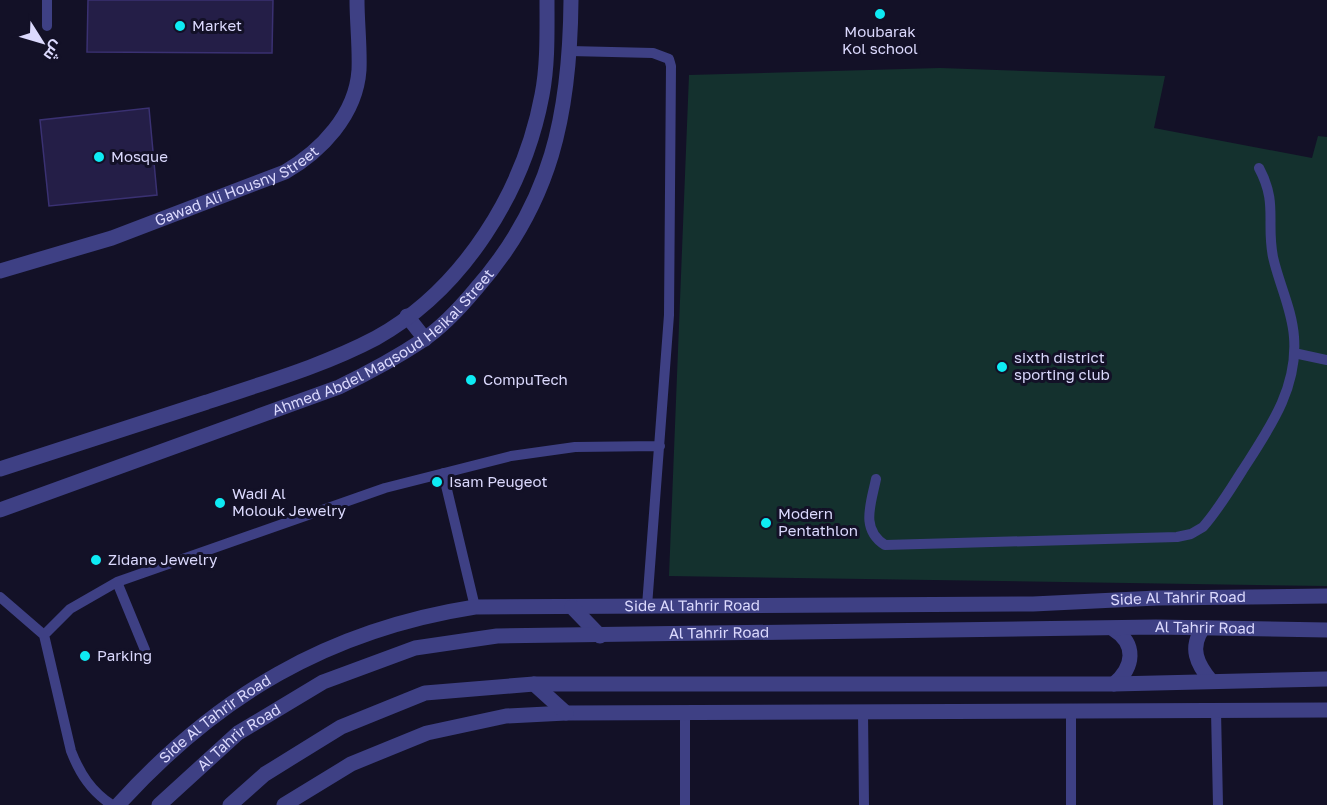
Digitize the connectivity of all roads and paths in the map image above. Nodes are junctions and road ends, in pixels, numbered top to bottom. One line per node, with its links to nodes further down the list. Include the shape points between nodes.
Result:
1 (47, 0): 5 (lane)
2 (357, 0): 8 (street, Gawad Ali Housny Street, via 359,72 354,89 336,127 304,160 285,172 112,238)
3 (548, 0): 9 (street, Ahmed Abdel Maqsoud Heikal Street, via 543,93 518,175 498,215 472,252 442,287)
4 (571, 0): 6 (street, Ahmed Abdel Maqsoud Heikal Street)
5 (47, 26)
6 (570, 51): 10 (street, Ahmed Abdel Maqsoud Heikal Street, via 556,145 524,221 492,272); 13 (lane, via 653,53 669,59 671,66 669,315)
7 (1259, 168): 11 (lane, via 1270,192 1273,256 1290,312)
8 (0, 271)
9 (407, 316): 10 (street); 14 (street, Ahmed Abdel Maqsoud Heikal Street, via 377,337 282,377)
10 (425, 339): 17 (street, Ahmed Abdel Maqsoud Heikal Street, via 321,394)
11 (1294, 353): 12 (lane); 16 (lane, via 1281,410 1212,516 1191,534 885,545 868,523)
12 (1327, 360)
13 (660, 446): 15 (lane, via 575,447 511,456); 21 (lane)
14 (0, 469)
15 (443, 472): 18 (lane, via 385,488); 22 (lane)
16 (876, 479)
17 (0, 510)
18 (117, 582): 27 (lane, via 70,609); 29 (lane)
19 (1327, 596): 21 (street, Side Al Tahrir Road, via 1033,604)
20 (0, 597): 27 (lane)
21 (647, 606): 23 (street, Side Al Tahrir Road)
22 (474, 607): 23 (street, Side Al Tahrir Road); 41 (street, Side Al Tahrir Road, via 382,628 309,656 270,677 197,727)
23 (572, 607): 28 (street)
24 (1203, 628): 25 (street, Al Tahrir Road); 26 (street, Al Tahrir Road); 31 (street, via 1195,652 1200,668)
25 (1113, 629): 28 (street, Al Tahrir Road); 33 (street, via 1126,639 1131,654 1127,670)
26 (1327, 630)
27 (44, 635): 40 (lane, via 77,768 87,784)
28 (600, 636): 42 (street, Al Tahrir Road, via 497,636 415,648 323,682 238,733)
29 (145, 650)
30 (1327, 679): 31 (street)
31 (1211, 681): 33 (street)
32 (534, 684): 33 (street); 38 (street); 43 (street, via 425,693 384,708 341,727 265,774)
33 (1114, 684)
34 (1327, 710): 35 (street)
35 (1216, 711): 37 (street); 48 (lane)
36 (863, 712): 37 (street); 39 (street); 46 (lane)
37 (1071, 712): 47 (lane)
38 (566, 713): 39 (street); 44 (street, via 506,716 427,733 351,764)
39 (685, 713): 45 (lane)
40 (112, 805)
41 (117, 805)
42 (159, 805)
43 (230, 805)
44 (284, 805)
45 (685, 805)
46 (864, 805)
47 (1071, 805)
48 (1218, 805)

